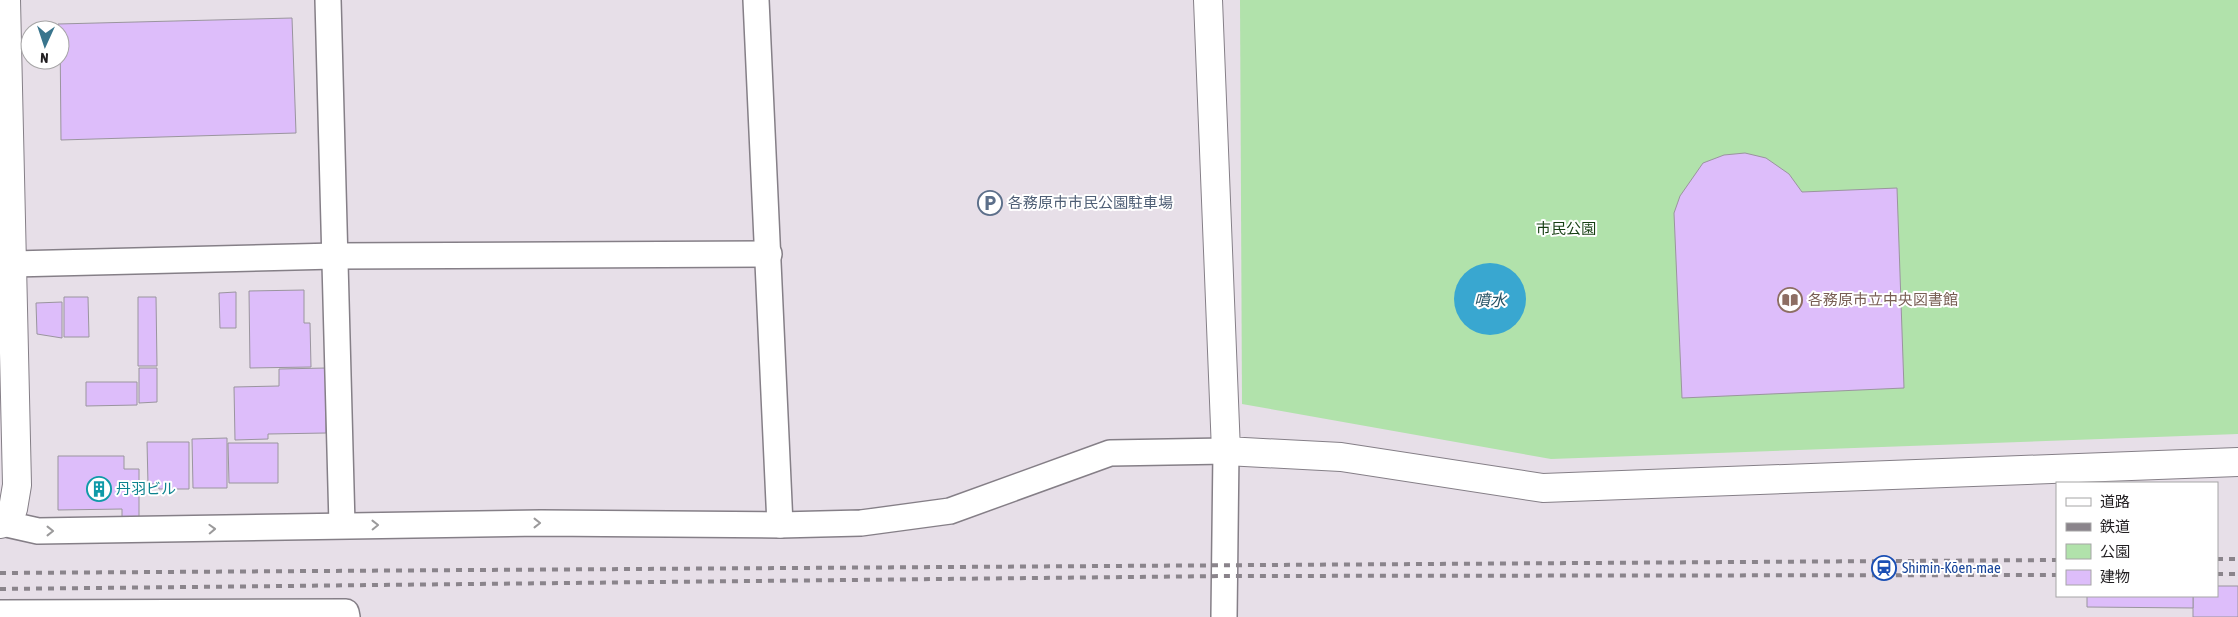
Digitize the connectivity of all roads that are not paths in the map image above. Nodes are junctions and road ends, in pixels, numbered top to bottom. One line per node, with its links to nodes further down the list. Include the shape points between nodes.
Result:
1 (6, 0): 7 (street)
2 (328, 0): 6 (street)
3 (756, 0): 5 (street)
4 (1208, 0): 8 (street)
5 (768, 254): 6 (street); 12 (street)
6 (335, 256): 7 (street); 11 (street)
7 (13, 264): 10 (street, via 17,485 13,509)
8 (1226, 451): 9 (street, via 1341,457 1543,488); 12 (street, via 1110,453 950,510 861,523); 15 (street)
9 (2238, 462)
10 (1, 523): 11 (street, one-way to 11, via 38,531 167,531)
11 (342, 525): 12 (street, one-way to 12)
12 (780, 525)
13 (0, 613): 14 (street, via 346,612)
14 (346, 617)
15 (1224, 617)

